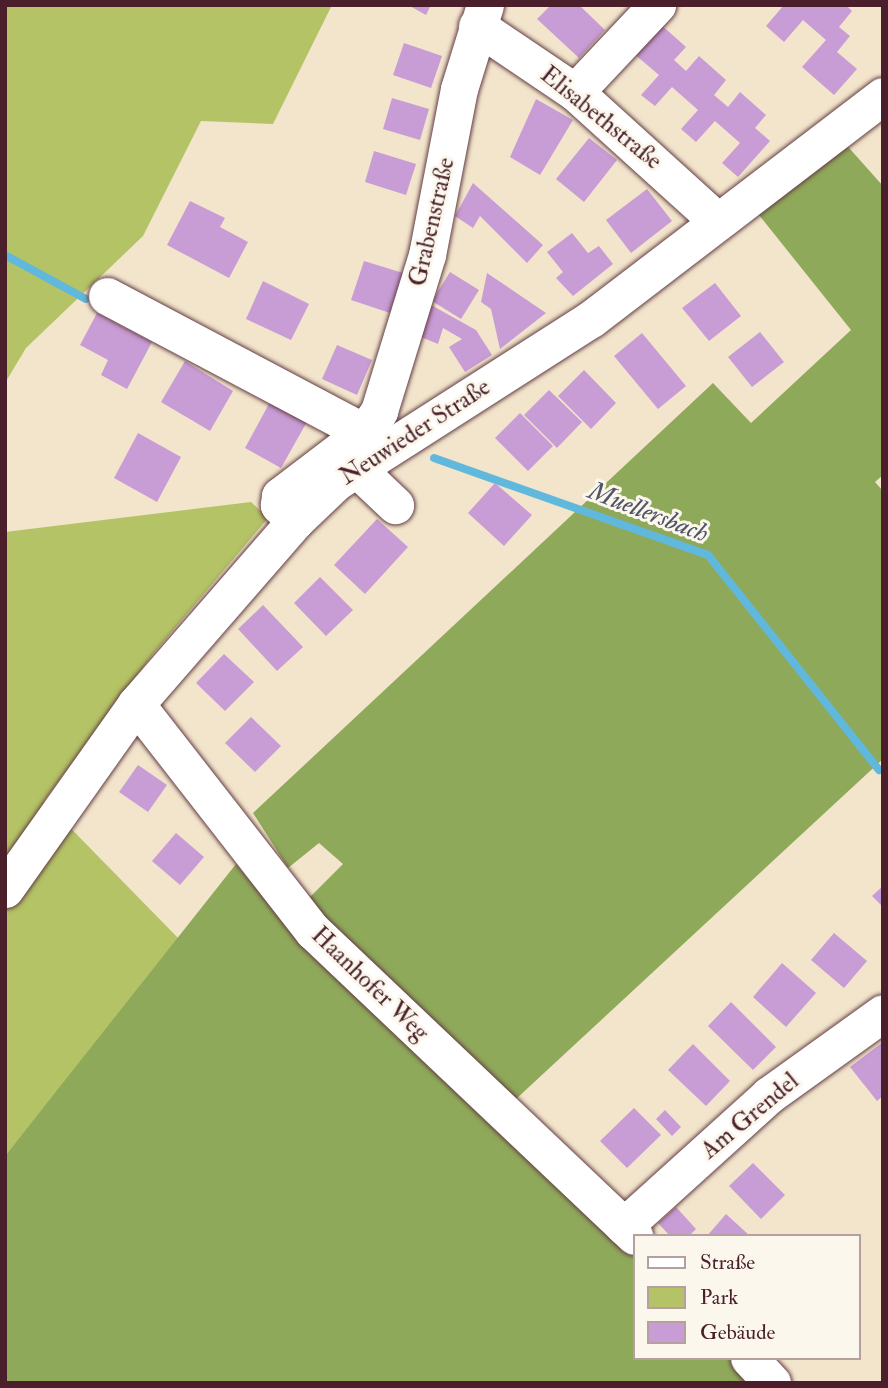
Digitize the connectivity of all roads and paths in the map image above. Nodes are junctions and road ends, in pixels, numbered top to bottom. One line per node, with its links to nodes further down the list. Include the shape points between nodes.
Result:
1 (657, 5): 3 (street)
2 (481, 16): 3 (street, Elisabethstraße); 7 (street, Grabenstraße, via 427,254 379,411)
3 (575, 92): 5 (street, Elisabethstraße)
4 (883, 96): 5 (street, Neuwieder Straße)
5 (716, 220): 8 (street, Neuwieder Straße, via 591,319)
6 (107, 296): 7 (street)
7 (364, 432): 10 (street, Grabenstraße, via 283,492 279,505)
8 (356, 468): 9 (street); 10 (street, Neuwieder Straße)
9 (395, 505)
10 (295, 521): 11 (street, Neuwieder Straße)
11 (136, 704): 12 (street, Neuwieder Straße); 14 (street, Haanhofer Weg, via 313,931)
12 (5, 889)
13 (883, 1013): 14 (street, Am Grendel, via 769,1095)
14 (629, 1231)
15 (751, 1360): 16 (street)
16 (772, 1383)

